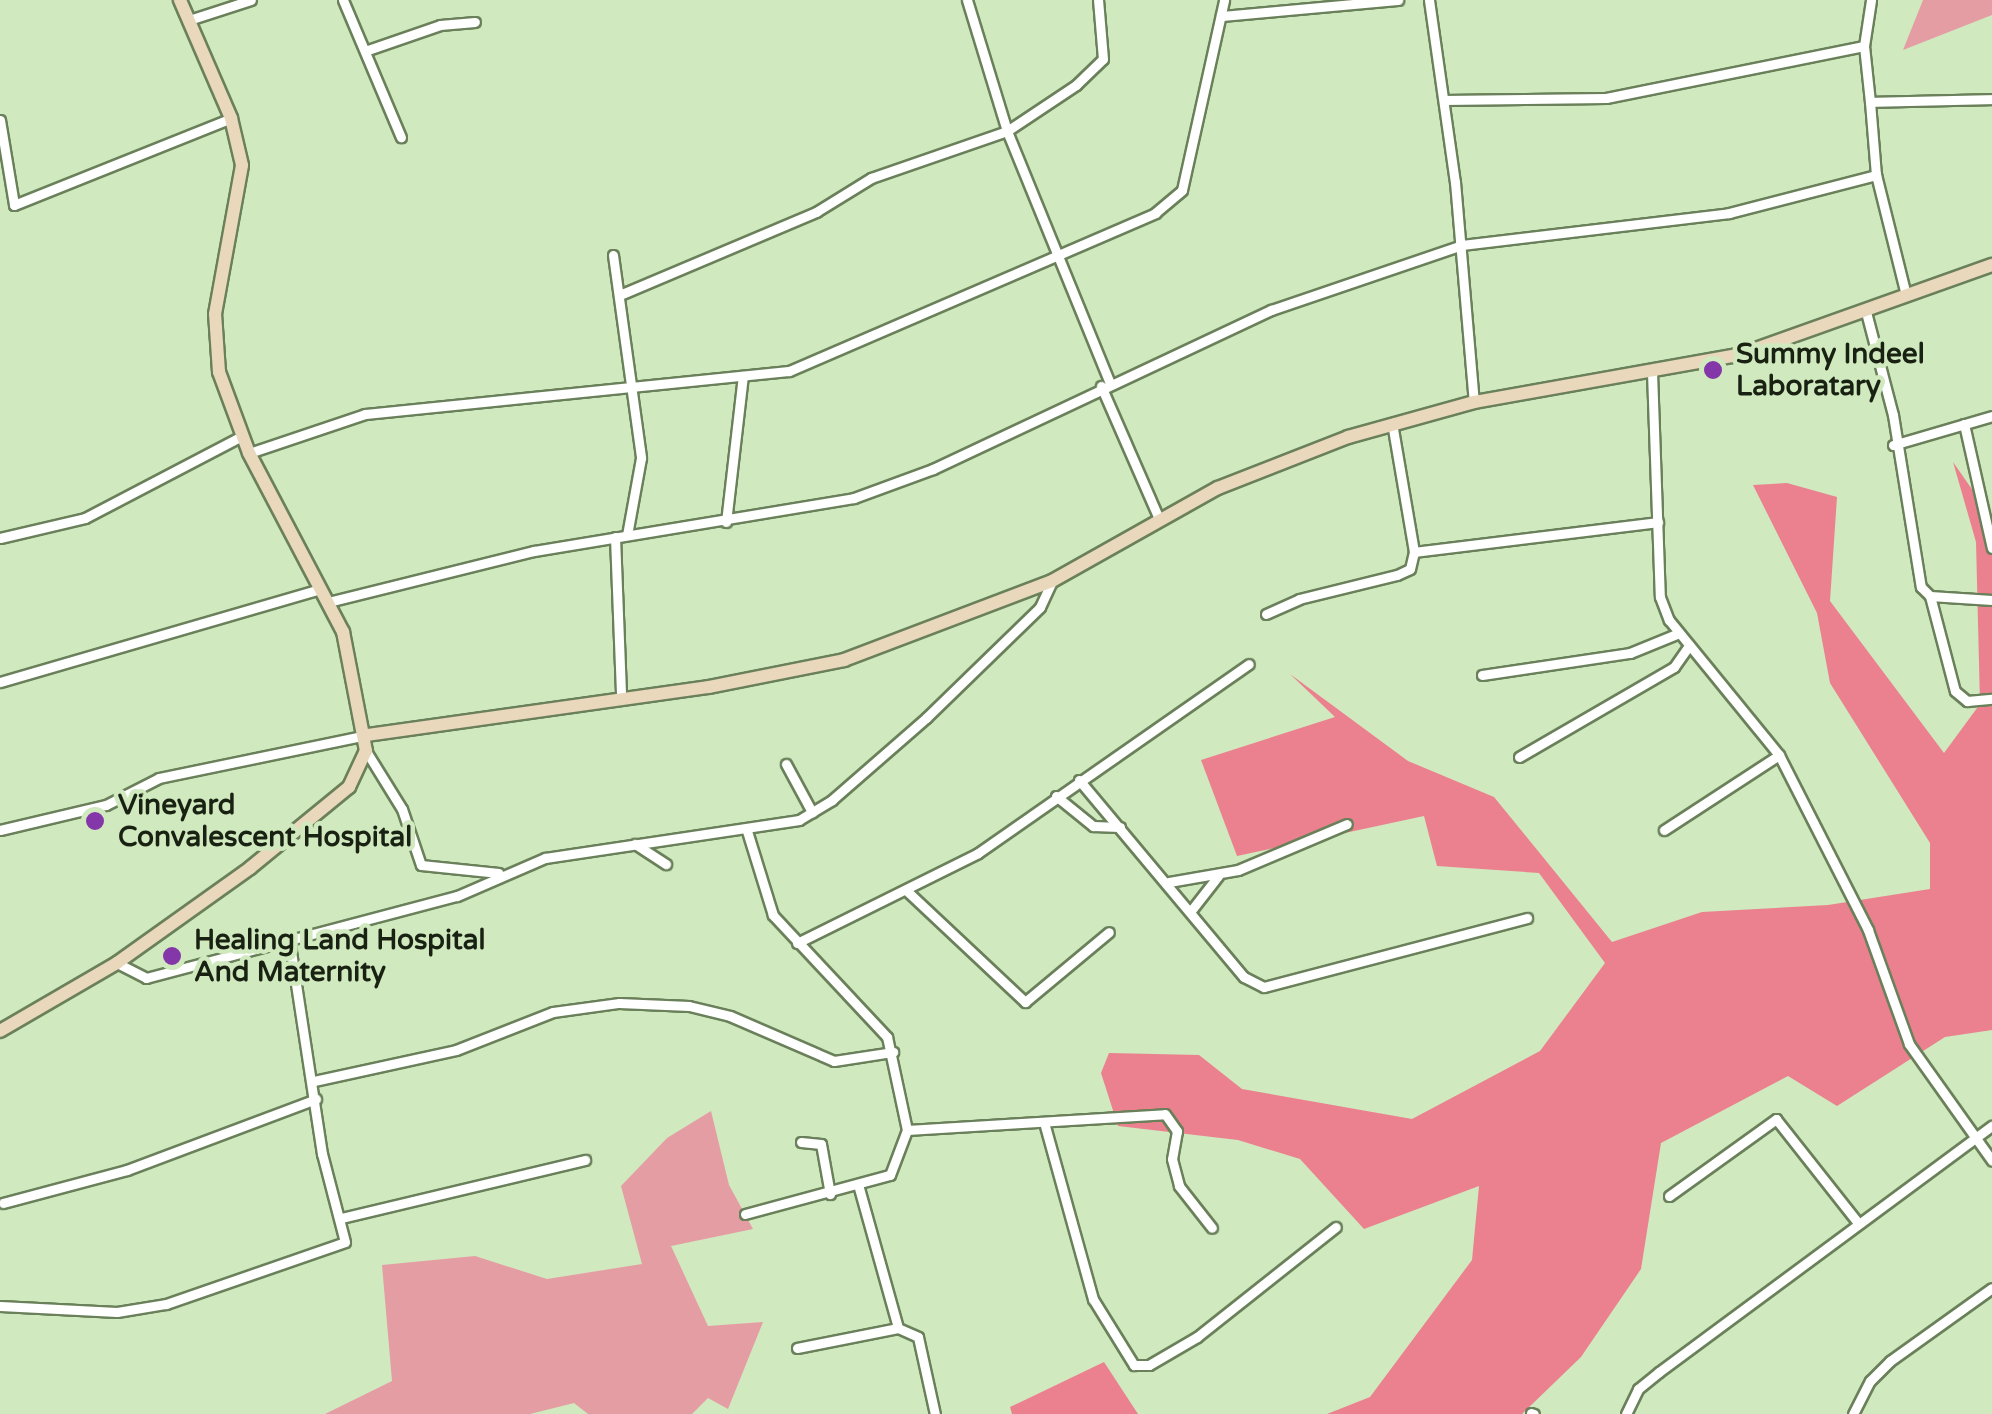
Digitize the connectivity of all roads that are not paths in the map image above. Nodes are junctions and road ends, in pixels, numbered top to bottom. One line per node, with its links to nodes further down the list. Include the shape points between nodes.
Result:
1 (180, 0): 11 (street)
2 (251, 0): 11 (street)
3 (343, 0): 14 (street)
4 (967, 0): 20 (street)
5 (1098, 0): 20 (street, via 1103,59)
6 (1224, 0): 10 (street)
7 (1398, 0): 10 (street)
8 (1429, 0): 16 (street)
9 (1871, 0): 13 (street)
10 (1221, 16): 24 (street, via 1178,199)
11 (189, 20): 18 (street)
12 (476, 22): 14 (street, via 440,25)
13 (1864, 46): 16 (street, via 1606,98); 17 (street)
14 (365, 52): 21 (street)
15 (1992, 99): 17 (street)
16 (1444, 100): 23 (street)
17 (1870, 102): 22 (street)
18 (231, 118): 19 (street, via 14,205); 38 (street, via 242,191 215,314 219,372)
19 (0, 120)
20 (1007, 130): 24 (street); 27 (street, via 870,178 816,212)
21 (401, 137)
22 (1876, 175): 23 (street, via 1729,212); 28 (street)
23 (1462, 244): 33 (street, via 1271,310); 34 (street)
24 (1061, 253): 31 (street, via 789,371); 33 (street)
25 (613, 255): 27 (street)
26 (1992, 266): 28 (street)
27 (622, 294): 32 (street)
28 (1906, 295): 29 (street)
29 (1866, 312): 30 (street, via 1783,343); 39 (street, via 1893,415)
30 (1652, 372): 34 (street); 43 (street)
31 (742, 376): 32 (street); 42 (street)
32 (634, 383): 40 (street, via 365,414); 44 (street, via 641,458)
33 (1105, 384): 41 (street); 42 (street, via 900,483)
34 (1474, 402): 36 (street)
35 (1992, 416): 37 (street)
36 (1392, 424): 41 (street, via 1273,463); 48 (street)
37 (1964, 424): 39 (street); 47 (street)
38 (242, 436): 40 (street); 45 (street, via 85,518)
39 (1893, 445): 51 (street, via 1921,587)
40 (250, 453): 50 (street)
41 (1159, 520): 49 (street)
42 (726, 522): 44 (street)
43 (1658, 522): 48 (street); 55 (street, via 1660,596)
44 (628, 535): 46 (street)
45 (0, 538)
46 (614, 538): 53 (street); 60 (street)
47 (1992, 548)
48 (1414, 552): 54 (street, via 1410,569 1333,595 1299,598)
49 (1052, 581): 60 (street, via 844,660 710,687); 69 (street, via 1040,607 926,718)
50 (320, 589): 53 (street); 59 (street)
51 (1930, 596): 52 (street); 61 (street, via 1955,691 1968,701)
52 (1992, 600)
53 (328, 602): 62 (street, via 350,654)
54 (1266, 614)
55 (1679, 633): 56 (street); 58 (street, via 1630,653)
56 (1688, 647): 64 (street); 65 (street, via 1674,666)
57 (1249, 664): 67 (street)
58 (1482, 675)
59 (0, 682)
60 (621, 696): 62 (street)
61 (1992, 699)
62 (368, 735): 63 (street); 72 (street, via 234,758 159,778 106,805)
63 (366, 751): 77 (street, via 402,809 420,865); 86 (street, via 349,786 328,808)
64 (1779, 755): 73 (street); 94 (street, via 1868,930 1909,1044)
65 (1519, 757)
66 (786, 764): 69 (street)
67 (1079, 780): 68 (street); 71 (street)
68 (1056, 796): 71 (street, via 1093,826); 80 (street, via 990,846)
69 (812, 812): 74 (street)
70 (1346, 824): 78 (street)
71 (1120, 827): 79 (street)
72 (0, 830)
73 (1664, 830)
74 (747, 831): 75 (street); 85 (street, via 763,894)
75 (634, 844): 76 (street); 77 (street)
76 (666, 864)
77 (501, 873): 84 (street, via 457,896)
78 (1218, 876): 79 (street); 81 (street)
79 (1169, 882): 81 (street)
80 (908, 892): 83 (street, via 1024,1002); 85 (street)
81 (1190, 912): 82 (street, via 1244,977 1264,987)
82 (1527, 918)
83 (1109, 932)
84 (289, 938): 86 (street, via 146,978); 89 (street)
85 (798, 943): 88 (street, via 878,1024)
86 (118, 963): 87 (street)
87 (0, 1031)
88 (893, 1052): 89 (street, via 834,1060 730,1016 689,1006 618,1003 552,1012 456,1050); 93 (street)
89 (314, 1082): 90 (street)
90 (316, 1099): 101 (street, via 127,1170); 103 (street, via 322,1154)
91 (1045, 1126): 93 (street); 105 (street, via 1093,1300 1134,1365 1148,1365 1197,1337); 106 (street, via 1157,1114 1174,1119 1174,1170)
92 (1992, 1126): 94 (street)
93 (906, 1130): 98 (street, via 890,1175)
94 (1972, 1136): 97 (street); 104 (street, via 1926,1180)
95 (801, 1142): 99 (street, via 821,1144)
96 (585, 1160): 103 (street)
97 (1992, 1161)
98 (860, 1188): 99 (street); 109 (street)
99 (830, 1194): 102 (street)
100 (1669, 1196): 104 (street, via 1776,1119)
101 (1, 1201)
102 (745, 1214)
103 (341, 1218): 108 (street, via 345,1242 166,1304 97,1312)
104 (1858, 1223): 112 (street, via 1659,1372 1638,1390)
105 (1336, 1227)
106 (1212, 1228)
107 (1992, 1288): 113 (street, via 1890,1361)
108 (0, 1306)
109 (898, 1328): 110 (street); 111 (street, via 925,1347)
110 (796, 1348)
111 (935, 1414)
112 (1626, 1414)
113 (1853, 1414)

